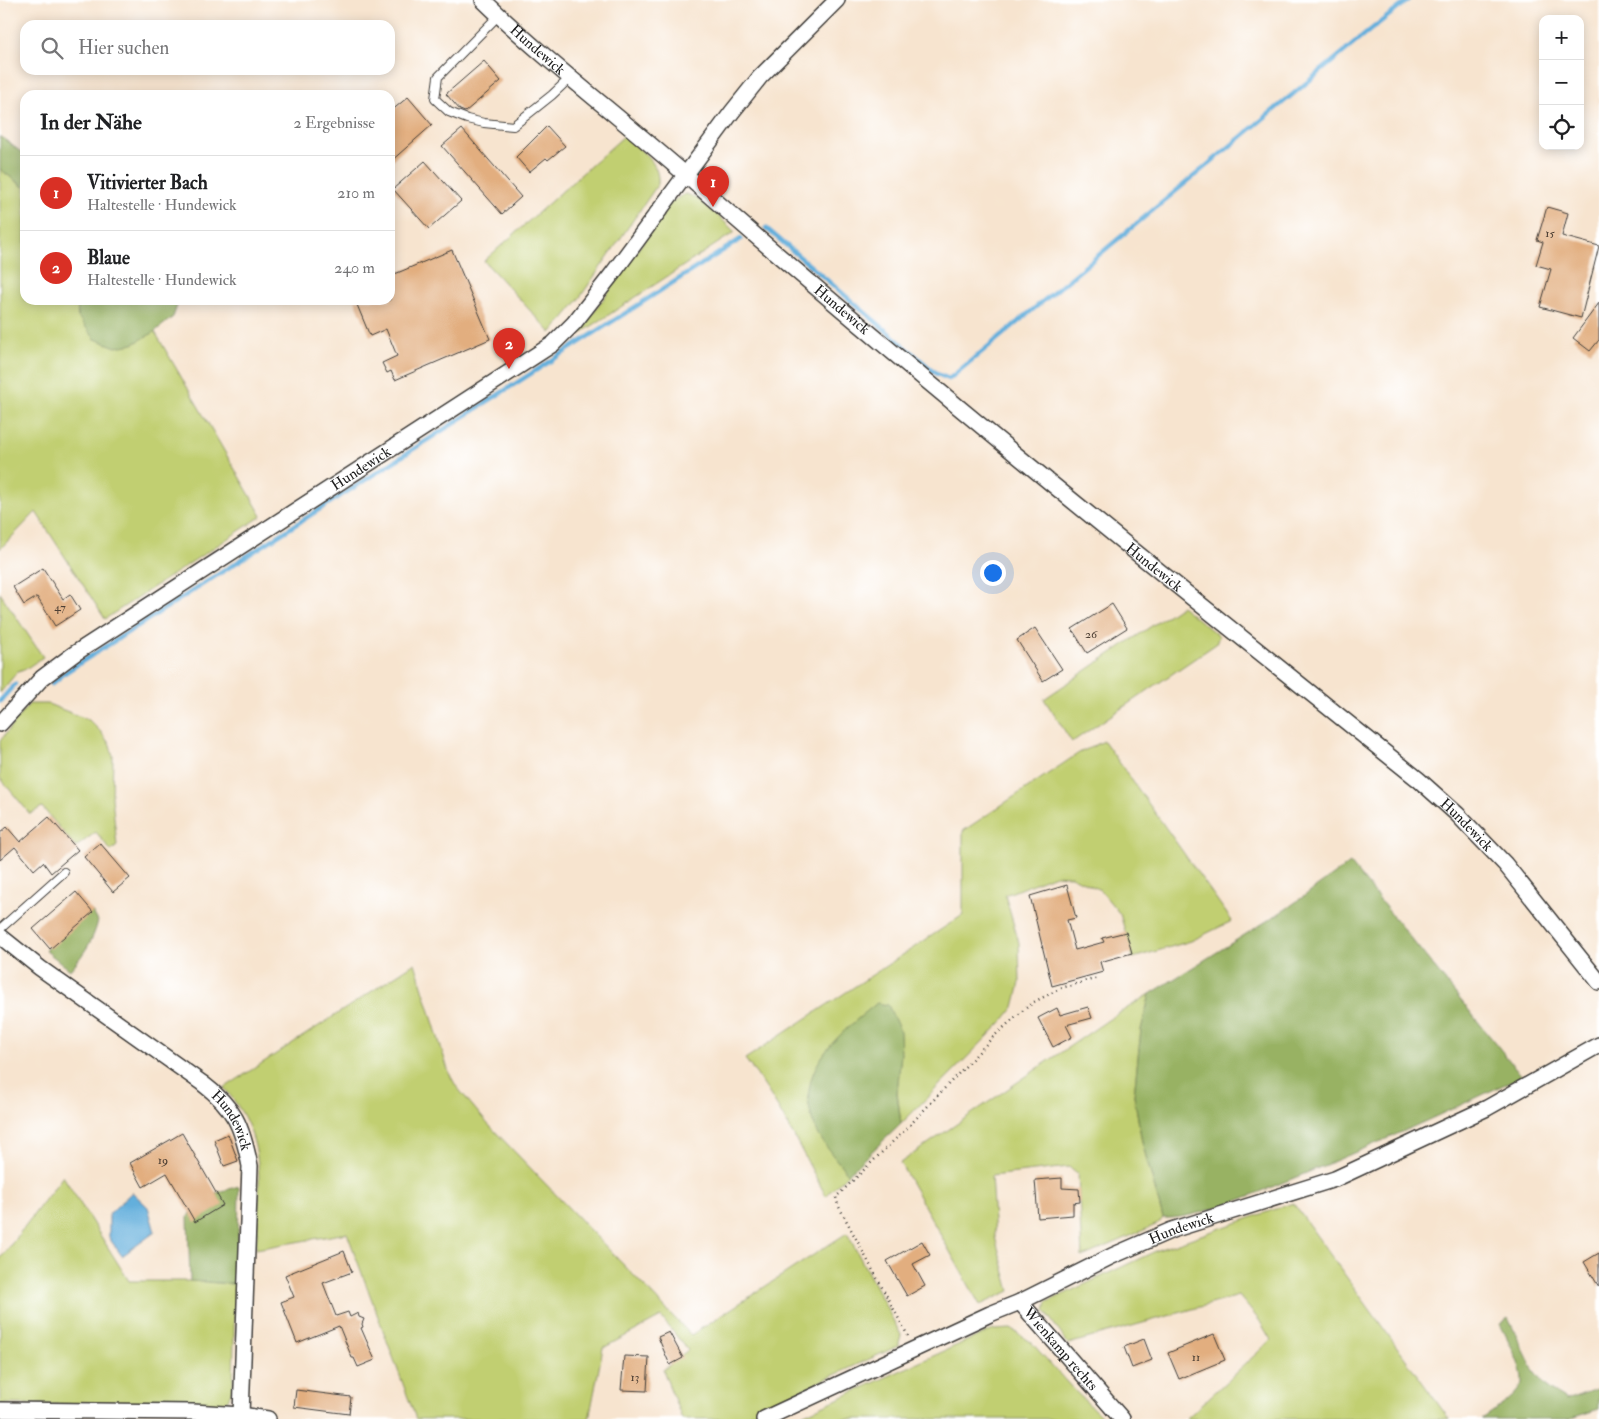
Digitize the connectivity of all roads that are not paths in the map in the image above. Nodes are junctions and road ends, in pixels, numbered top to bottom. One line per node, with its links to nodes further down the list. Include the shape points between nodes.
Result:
1 (483, 0): 3 (street, Hundewick)
2 (837, 0): 5 (street, Hundewick, via 760,78)
3 (499, 15): 4 (street, Hundewick); 4 (lane, via 438,77 435,100 449,112 484,123 513,126)
4 (571, 77): 5 (street, Hundewick)
5 (685, 174): 6 (street, Hundewick, via 585,309 553,344 74,654 42,678); 10 (street, Hundewick, via 848,315 1102,526 1426,786 1506,864)
6 (0, 724)
7 (64, 872): 8 (lane)
8 (0, 929)
9 (0, 936): 14 (street, Hundewick, via 218,1095 235,1116 245,1139 250,1166)
10 (1599, 982)
11 (1599, 1045): 12 (street, Hundewick, via 1487,1108 1335,1178 1172,1230)
12 (1020, 1302): 16 (street, Hundewick); 17 (street, Wienkamp rechts)
13 (0, 1410): 14 (street, via 118,1410)
14 (240, 1417): 15 (street)
15 (268, 1419)
16 (764, 1419)
17 (1122, 1419)

